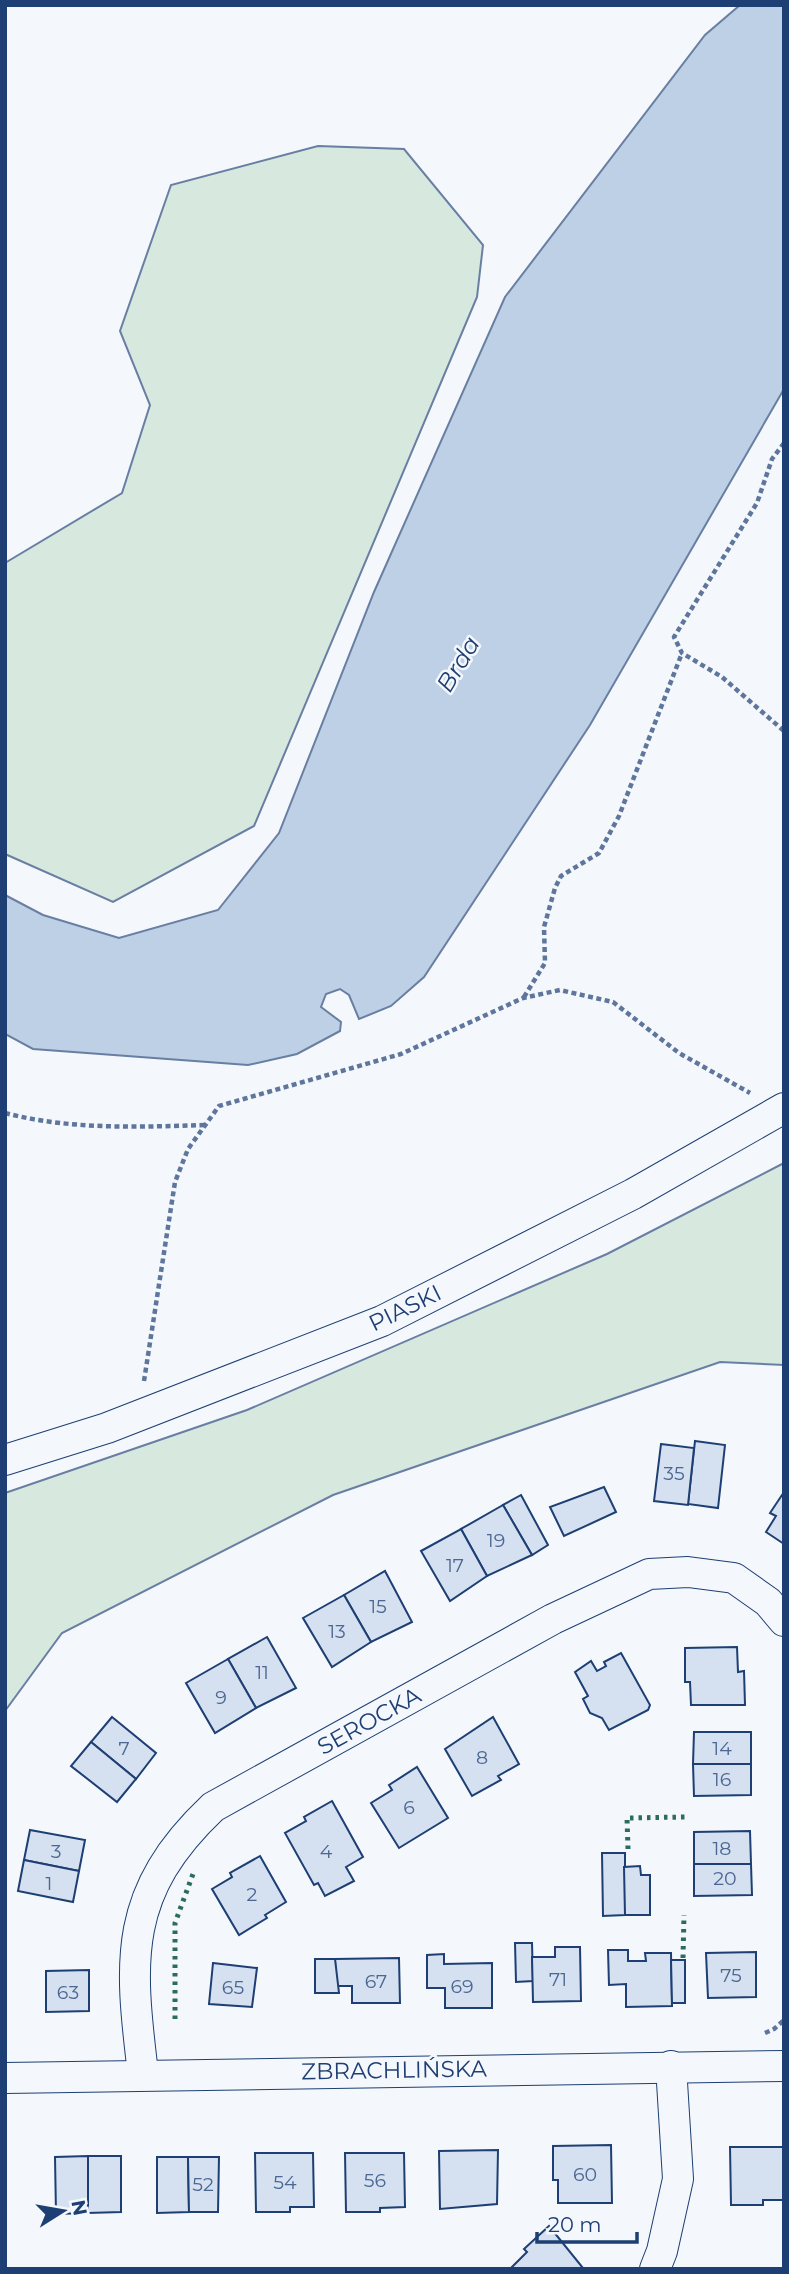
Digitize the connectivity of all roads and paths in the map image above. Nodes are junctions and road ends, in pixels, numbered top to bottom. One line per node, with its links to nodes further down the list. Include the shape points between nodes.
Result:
1 (784, 443): 2 (path, via 772,458 757,503 674,638)
2 (682, 653): 3 (path, via 722,677); 4 (path, via 599,853 561,876 555,888 544,927 545,963)
3 (784, 730)
4 (523, 998): 5 (path, via 560,990 613,1002 679,1053); 7 (path, via 401,1054 219,1106)
5 (782, 1109): 8 (street, PIASKI, via 633,1194 382,1321)
6 (5, 1113): 7 (path, via 35,1121 127,1127)
7 (206, 1125): 8 (path, via 188,1149 175,1182)
8 (139, 1415): 9 (street, PIASKI)
9 (5, 1460)
10 (784, 1621): 13 (street, SEROCKA, via 768,1602 734,1578 688,1572 649,1574 553,1619 213,1807 167,1859 150,1887 140,1921 133,1991)
11 (671, 2066): 12 (street, ZBRACHLIŃSKA); 13 (street, ZBRACHLIŃSKA); 15 (street, via 678,2179)
12 (784, 2066)
13 (143, 2073): 14 (street, ZBRACHLIŃSKA)
14 (5, 2078)
15 (654, 2269)

